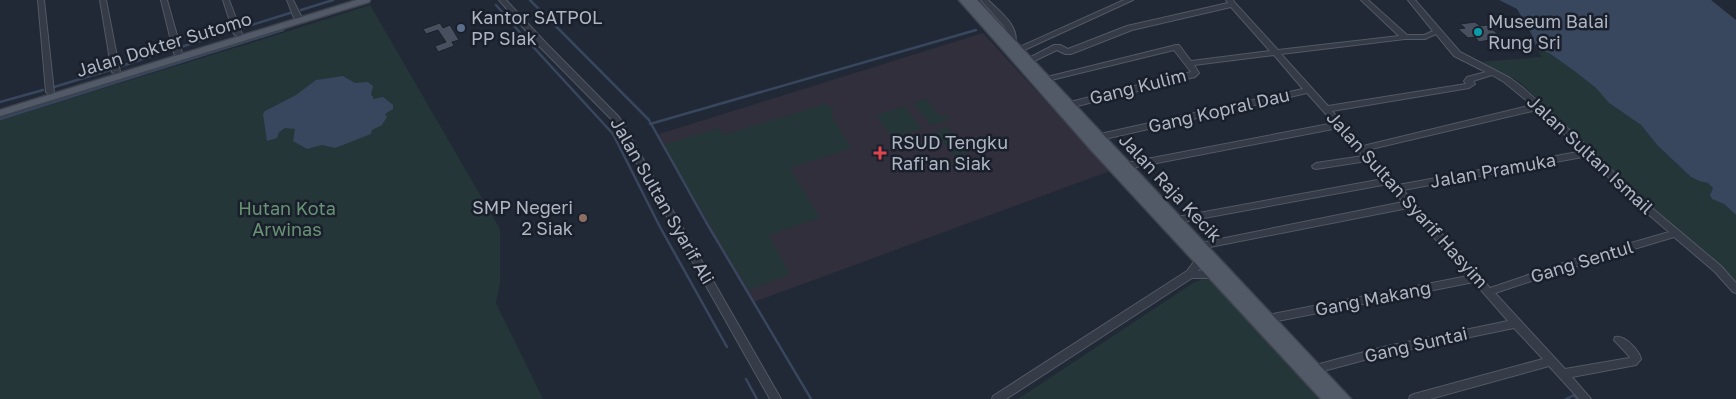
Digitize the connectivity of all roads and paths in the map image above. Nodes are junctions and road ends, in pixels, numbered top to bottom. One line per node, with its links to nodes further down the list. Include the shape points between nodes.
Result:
1 (41, 0): 32 (street)
2 (103, 0): 28 (street)
3 (164, 0): 25 (street)
4 (226, 0): 19 (street)
5 (290, 0): 16 (street)
6 (352, 0): 16 (main road, Jalan Dokter Sutomo)
7 (366, 0): 17 (main road, Jalan Dokter Sutomo)
8 (503, 0): 64 (street, Jalan Sultan Syarif Ali, via 616,119)
9 (962, 0): 51 (main road, Jalan Raja Kecik)
10 (972, 0): 23 (main road, Jalan Raja Kecik)
11 (984, 0): 23 (street, via 1010,30)
12 (1130, 0): 23 (street)
13 (1364, 0): 20 (street)
14 (1411, 0): 18 (street, Jalan Sultan Ismail)
15 (1231, 2): 24 (street, Jalan Sultan Syarif Hasyim); 26 (street, via 1130,28 1068,52 1053,48)
16 (297, 16): 17 (main road, Jalan Dokter Sutomo)
17 (272, 27): 19 (main road, Jalan Dokter Sutomo); 37 (main road, Jalan Dokter Sutomo)
18 (1436, 32): 21 (street); 22 (street, Jalan Sultan Ismail)
19 (238, 34): 25 (main road, Jalan Dokter Sutomo)
20 (1405, 37): 21 (street); 24 (street)
21 (1425, 37): 22 (street)
22 (1448, 45): 29 (street, Jalan Sultan Ismail, via 1464,59)
23 (1015, 46): 26 (main road, Jalan Raja Kecik)
24 (1276, 52): 27 (street); 31 (street, Jalan Sultan Syarif Hasyim)
25 (178, 53): 28 (main road, Jalan Dokter Sutomo)
26 (1029, 60): 30 (main road, Jalan Raja Kecik)
27 (1190, 63): 30 (street, via 1176,47); 33 (street, Gang Kulim, via 1195,73)
28 (116, 72): 32 (main road, Jalan Dokter Sutomo)
29 (1492, 73): 34 (street, Jalan Sultan Ismail, via 1507,80); 36 (street, via 1470,79 1469,86)
30 (1047, 79): 33 (main road, Jalan Raja Kecik)
31 (1309, 90): 36 (street, Jalan Sultan Syarif Hasyim); 39 (street, Gang Kopral Dau)
32 (50, 92): 35 (main road, Jalan Dokter Sutomo)
33 (1069, 105): 39 (main road, Jalan Raja Kecik)
34 (1537, 106): 40 (street); 41 (street, Jalan Sultan Ismail)
35 (0, 108)
36 (1325, 108): 38 (street, Jalan Sultan Syarif Hasyim)
37 (0, 113)
38 (1340, 125): 40 (street, Jalan Sultan Syarif Hasyim); 43 (street)
39 (1100, 138): 43 (main road, Jalan Raja Kecik)
40 (1361, 149): 42 (street, Jalan Sultan Syarif Hasyim)
41 (1590, 154): 46 (street, Jalan Pramuka); 49 (street, Jalan Sultan Ismail, via 1631,195)
42 (1368, 158): 44 (street); 45 (street, Jalan Sultan Syarif Hasyim)
43 (1126, 166): 48 (main road, Jalan Raja Kecik)
44 (1316, 166)
45 (1390, 181): 46 (street, Jalan Sultan Syarif Hasyim); 48 (street)
46 (1396, 188): 47 (street, Jalan Sultan Syarif Hasyim)
47 (1410, 204): 50 (street); 54 (street, Jalan Sultan Syarif Hasyim)
48 (1177, 220): 50 (main road, Jalan Raja Kecik)
49 (1677, 233): 55 (street, Jalan Sultan Ismail); 56 (street, Gang Sentul, via 1568,264)
50 (1200, 246): 57 (main road, Jalan Raja Kecik)
51 (1201, 259): 52 (street); 53 (main road, Jalan Raja Kecik)
52 (1190, 274): 53 (street); 65 (street)
53 (1216, 275): 59 (main road, Jalan Raja Kecik)
54 (1477, 278): 56 (street, Jalan Sultan Syarif Hasyim); 57 (street, Gang Makang)
55 (1736, 289)
56 (1488, 292): 58 (street, Jalan Sultan Syarif Hasyim)
57 (1268, 319): 59 (main road, Jalan Raja Kecik)
58 (1517, 323): 61 (street, Jalan Sultan Syarif Hasyim); 62 (street, Gang Suntai, via 1383,351)
59 (1282, 340): 62 (main road, Jalan Raja Kecik); 66 (main road, Jalan Raja Kecik)
60 (1619, 340): 63 (street, via 1635,355 1632,362)
61 (1552, 361): 63 (street, Jalan Sultan Syarif Hasyim); 68 (street)
62 (1316, 369): 67 (main road, Jalan Raja Kecik)
63 (1564, 374): 69 (street, Jalan Sultan Syarif Hasyim)
64 (776, 399)
65 (997, 399)
66 (1330, 399)
67 (1344, 399)
68 (1414, 399)
69 (1586, 399)

